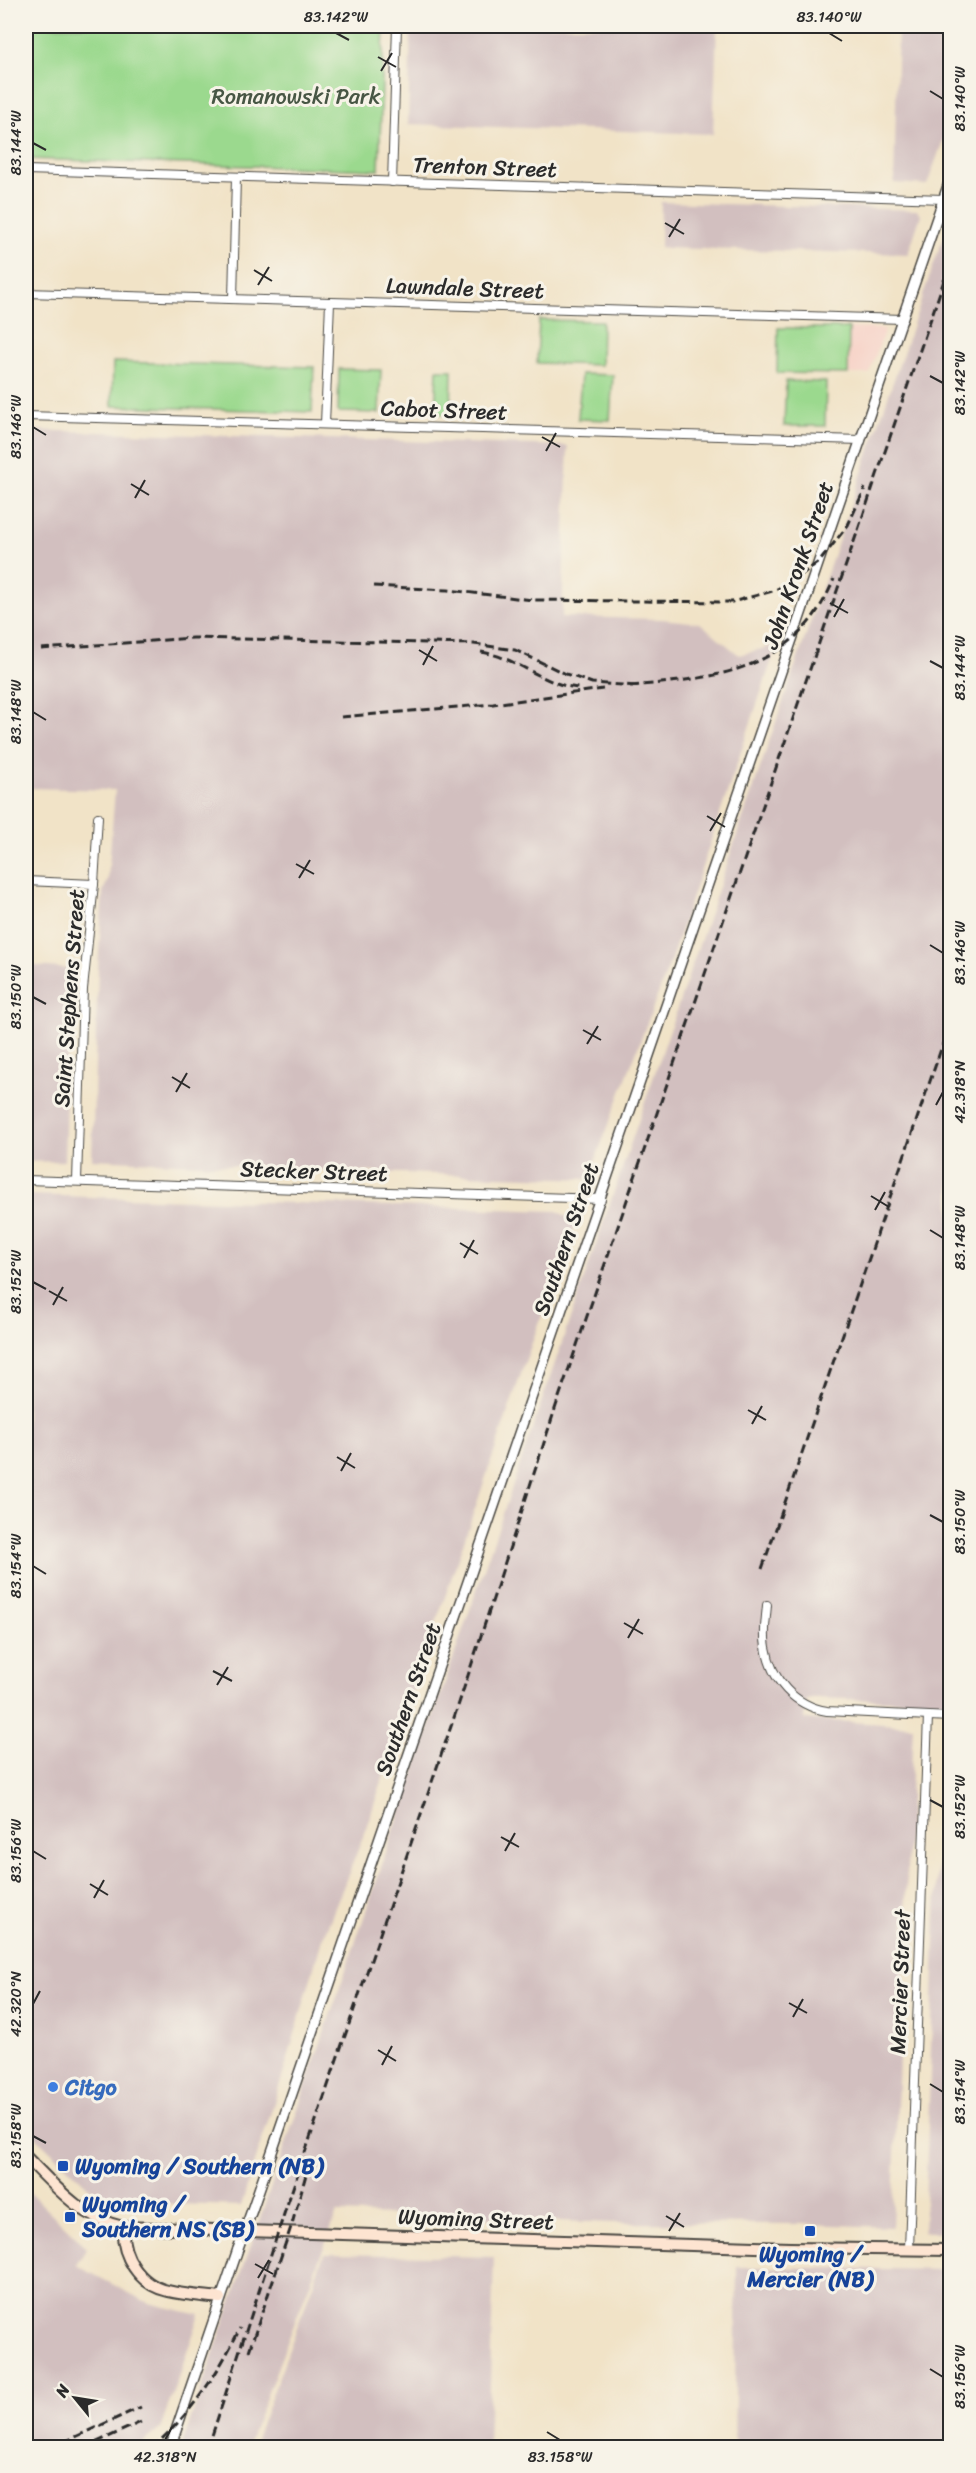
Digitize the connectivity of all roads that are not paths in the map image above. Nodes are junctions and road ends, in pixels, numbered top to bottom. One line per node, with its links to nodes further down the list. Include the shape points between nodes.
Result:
1 (397, 26): 5 (street)
2 (26, 170): 3 (street, Trenton Street)
3 (236, 177): 5 (street, Trenton Street); 8 (street)
4 (951, 180): 6 (street, John Kronk Street)
5 (392, 182): 6 (street, Trenton Street)
6 (944, 199): 10 (street, John Kronk Street)
7 (26, 293): 8 (street, Lawndale Street)
8 (233, 299): 9 (street, Lawndale Street)
9 (330, 302): 10 (street, Lawndale Street); 12 (street)
10 (903, 319): 13 (street, John Kronk Street)
11 (26, 416): 12 (street, Cabot Street)
12 (325, 424): 13 (street, Cabot Street)
13 (861, 440): 17 (street, John Kronk Street)
14 (98, 817): 16 (street, Saint Stephens Street)
15 (26, 881): 16 (street)
16 (94, 884): 19 (street, Saint Stephens Street, via 83,989)
17 (681, 963): 20 (street, Southern Street)
18 (26, 1180): 19 (street, Stecker Street)
19 (77, 1181): 20 (street, Stecker Street)
20 (601, 1198): 28 (street, Southern Street, bridge)
21 (767, 1605): 22 (street, via 768,1659 777,1677 800,1702 827,1711)
22 (928, 1716): 23 (street); 26 (street, Mercier Street)
23 (951, 1717)
24 (26, 2157): 25 (main road, Wyoming Street, via 87,2213)
25 (123, 2227): 26 (main road, Wyoming Street); 28 (main road, via 123,2243 130,2263 150,2283 166,2291)
26 (909, 2249): 27 (main road, Wyoming Street)
27 (951, 2250)
28 (220, 2298): 29 (street, Southern Street)
29 (170, 2448)

